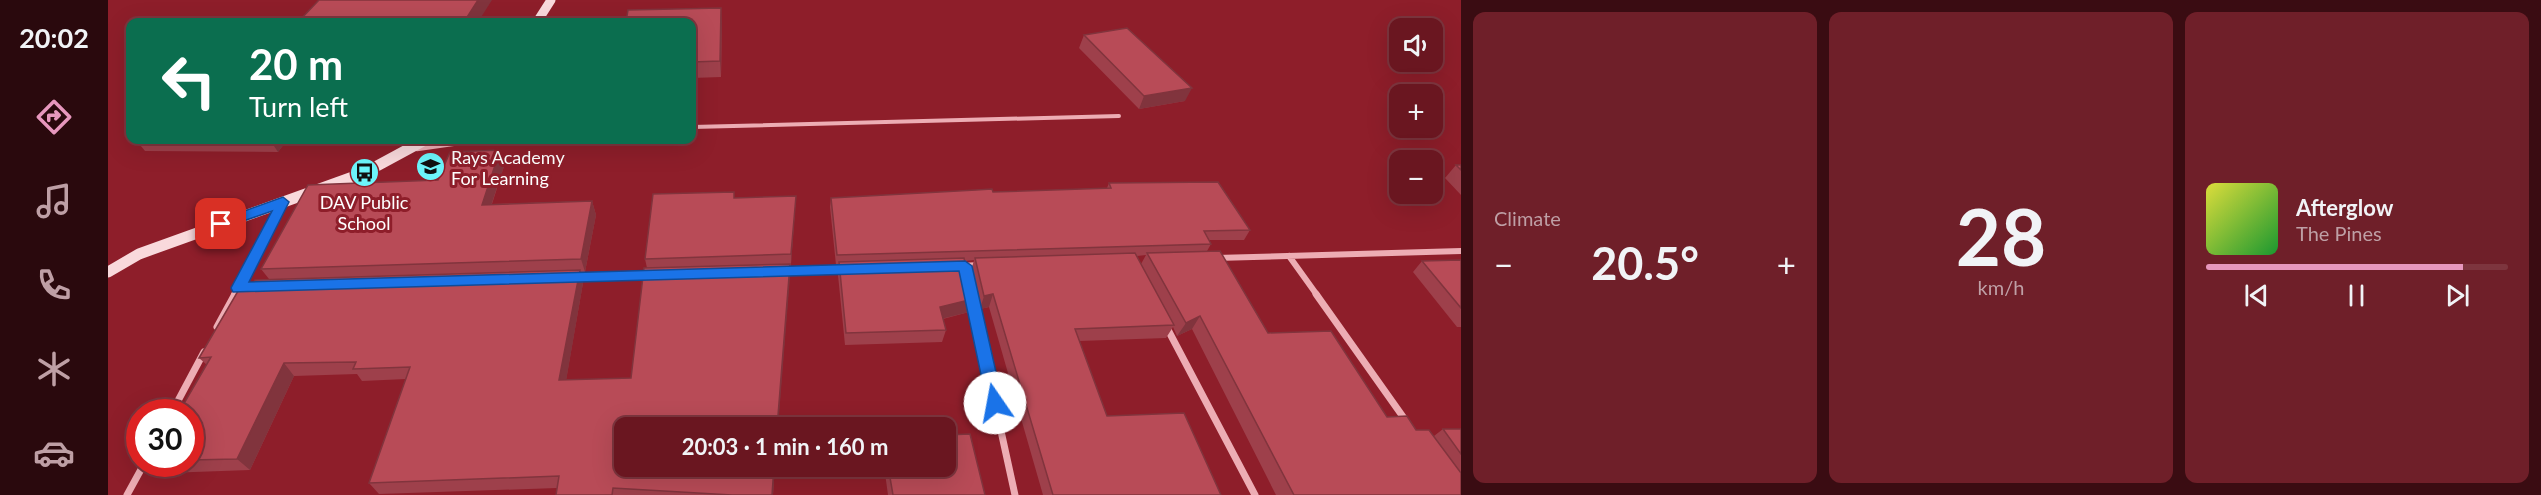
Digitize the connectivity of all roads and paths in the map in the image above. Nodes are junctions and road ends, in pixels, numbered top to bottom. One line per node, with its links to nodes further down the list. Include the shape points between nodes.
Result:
1 (551, 0): 2 (main road)
2 (540, 18)
3 (1119, 116): 4 (lane)
4 (696, 127)
5 (419, 144): 7 (main road)
6 (452, 144): 7 (lane)
7 (410, 150): 8 (main road, via 364,173)
8 (283, 202): 16 (main road, via 139,254); 22 (street)
9 (1461, 250): 10 (street)
10 (1289, 256): 11 (street); 26 (street)
11 (1211, 258)
12 (988, 265): 14 (street)
13 (953, 266): 14 (street)
14 (965, 266): 19 (street)
15 (857, 269): 17 (street)
16 (108, 272)
17 (774, 272)
18 (655, 275): 20 (street)
19 (967, 277)
20 (560, 278)
21 (262, 287): 22 (street)
22 (238, 288): 25 (street)
23 (970, 289): 29 (street)
24 (1164, 322): 30 (street)
25 (179, 399)
26 (1411, 428)
27 (137, 477): 28 (street)
28 (127, 495)
29 (1015, 495)
30 (1255, 495)

